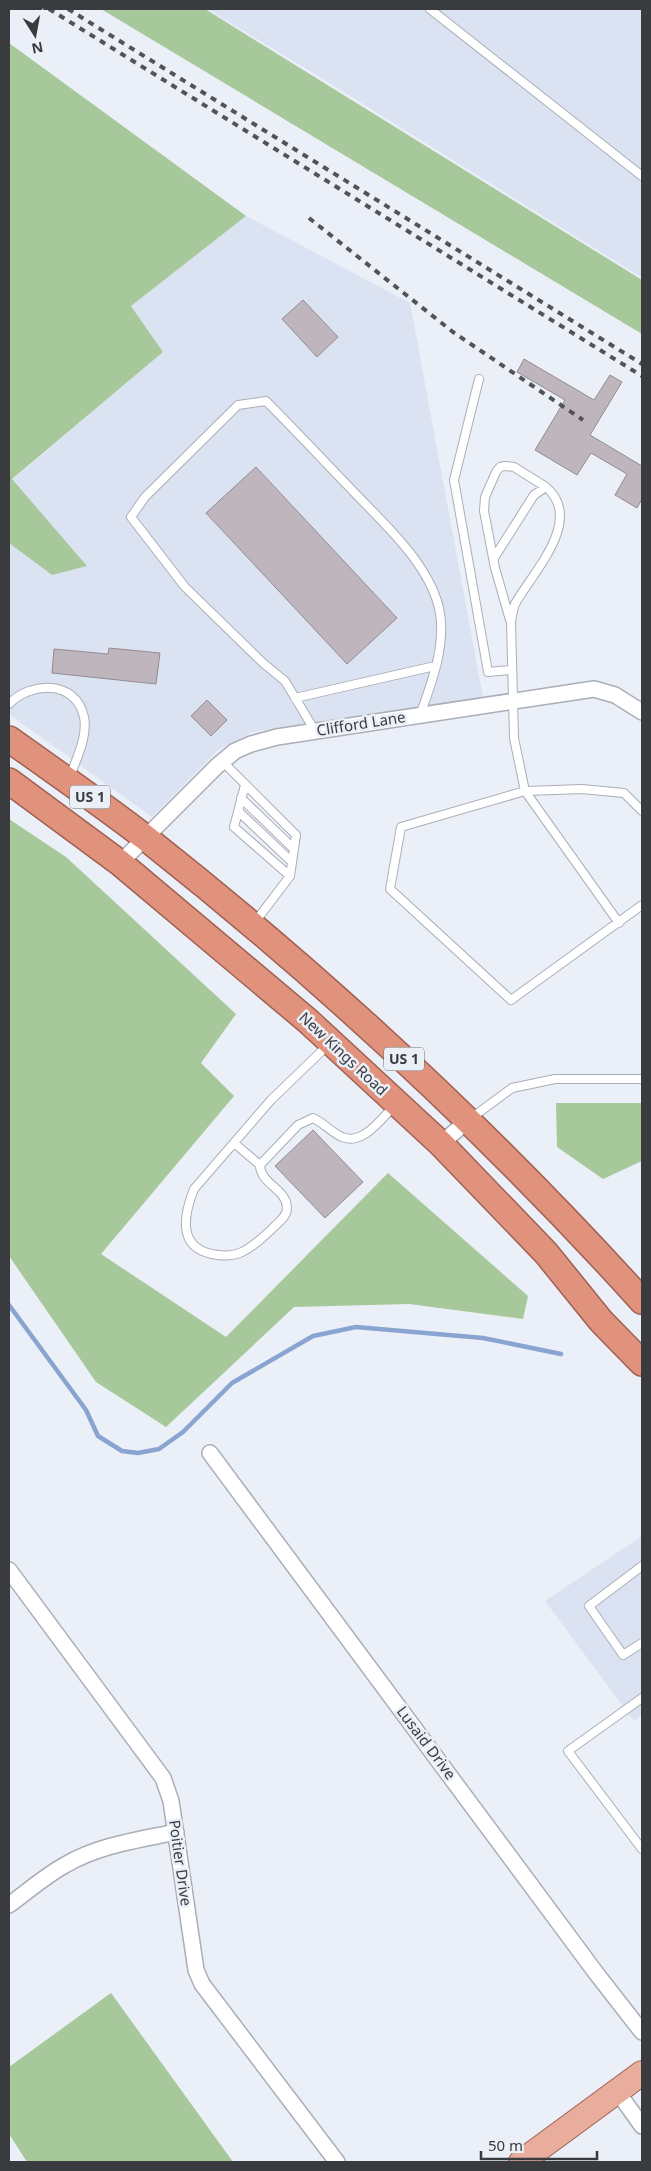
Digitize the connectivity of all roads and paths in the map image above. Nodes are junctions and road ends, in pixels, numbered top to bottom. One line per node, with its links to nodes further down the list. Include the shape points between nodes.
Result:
1 (430, 9): 2 (lane)
2 (642, 176)
3 (479, 379): 8 (lane, via 454,480 488,672)
4 (546, 488): 5 (lane, via 534,495); 5 (lane, via 514,467 500,467 485,497 484,511); 6 (lane, via 555,495 560,508 554,544 514,606)
5 (494, 558): 6 (lane)
6 (511, 622): 8 (lane)
7 (435, 666): 9 (lane); 9 (lane, via 441,633 438,607 428,582 402,542 266,401 238,405 145,497 131,517 185,587 263,663 285,680); 13 (lane)
8 (511, 670): 10 (lane)
9 (295, 698): 14 (lane)
10 (512, 700): 12 (street, Clifford Lane, via 594,689 615,695); 13 (street, Clifford Lane); 20 (lane, via 514,738)
11 (9, 704): 18 (lane, via 24,691 50,687 71,696 80,706 84,718 83,738)
12 (642, 712)
13 (420, 716): 14 (street, Clifford Lane)
14 (315, 732): 16 (street, Clifford Lane, via 251,744 235,751)
15 (9, 739): 18 (highway, US 1)
16 (223, 762): 19 (lane); 24 (street, Clifford Lane)
17 (9, 782): 27 (highway, New Kings Road / US 1)
18 (68, 782): 24 (highway, US 1)
19 (245, 785): 21 (lane); 25 (lane, via 296,835)
20 (525, 792): 23 (lane, via 582,789 624,793); 30 (lane); 30 (lane, via 401,827 390,889 511,1000)
21 (241, 798): 22 (lane); 25 (lane)
22 (238, 811): 26 (lane); 28 (lane, via 234,827)
23 (642, 811)
24 (145, 838): 27 (street, Clifford Lane); 31 (highway, US 1)
25 (294, 849): 26 (lane)
26 (292, 862): 28 (lane)
27 (120, 863): 32 (highway, New Kings Road / US 1)
28 (290, 876): 31 (lane)
29 (642, 905): 30 (lane)
30 (619, 922)
31 (252, 926): 35 (highway, US 1, via 387,1043)
32 (330, 1042): 34 (highway, New Kings Road / US 1); 36 (lane)
33 (642, 1079): 35 (lane, via 555,1079 512,1088)
34 (397, 1104): 37 (highway, New Kings Road / US 1); 38 (lane, via 366,1134 355,1139 342,1137 313,1118 305,1120)
35 (468, 1120): 37 (street); 39 (highway, US 1)
36 (234, 1143): 38 (lane); 38 (lane, via 194,1189 185,1224 190,1242 205,1252 220,1256 240,1253 257,1243 285,1216 287,1207 283,1196 262,1177)
37 (441, 1144): 40 (highway, New Kings Road / US 1, via 546,1253 601,1320)
38 (260, 1165)
39 (642, 1301)
40 (642, 1363)
41 (210, 1453): 49 (street, Lusaid Drive)
42 (642, 1566): 44 (lane, via 588,1606 623,1656)
43 (9, 1570): 46 (street, Poitier Drive, via 163,1778)
44 (642, 1643)
45 (642, 1698): 47 (lane, via 568,1751)
46 (176, 1832): 48 (street, via 114,1844 88,1853 64,1865); 53 (street, Poitier Drive, via 192,1953 202,1984)
47 (642, 1850)
48 (9, 1905)
49 (642, 2032)
50 (642, 2073): 51 (main road)
51 (617, 2091): 52 (street); 54 (main road)
52 (642, 2126)
53 (337, 2162)
54 (521, 2162)

